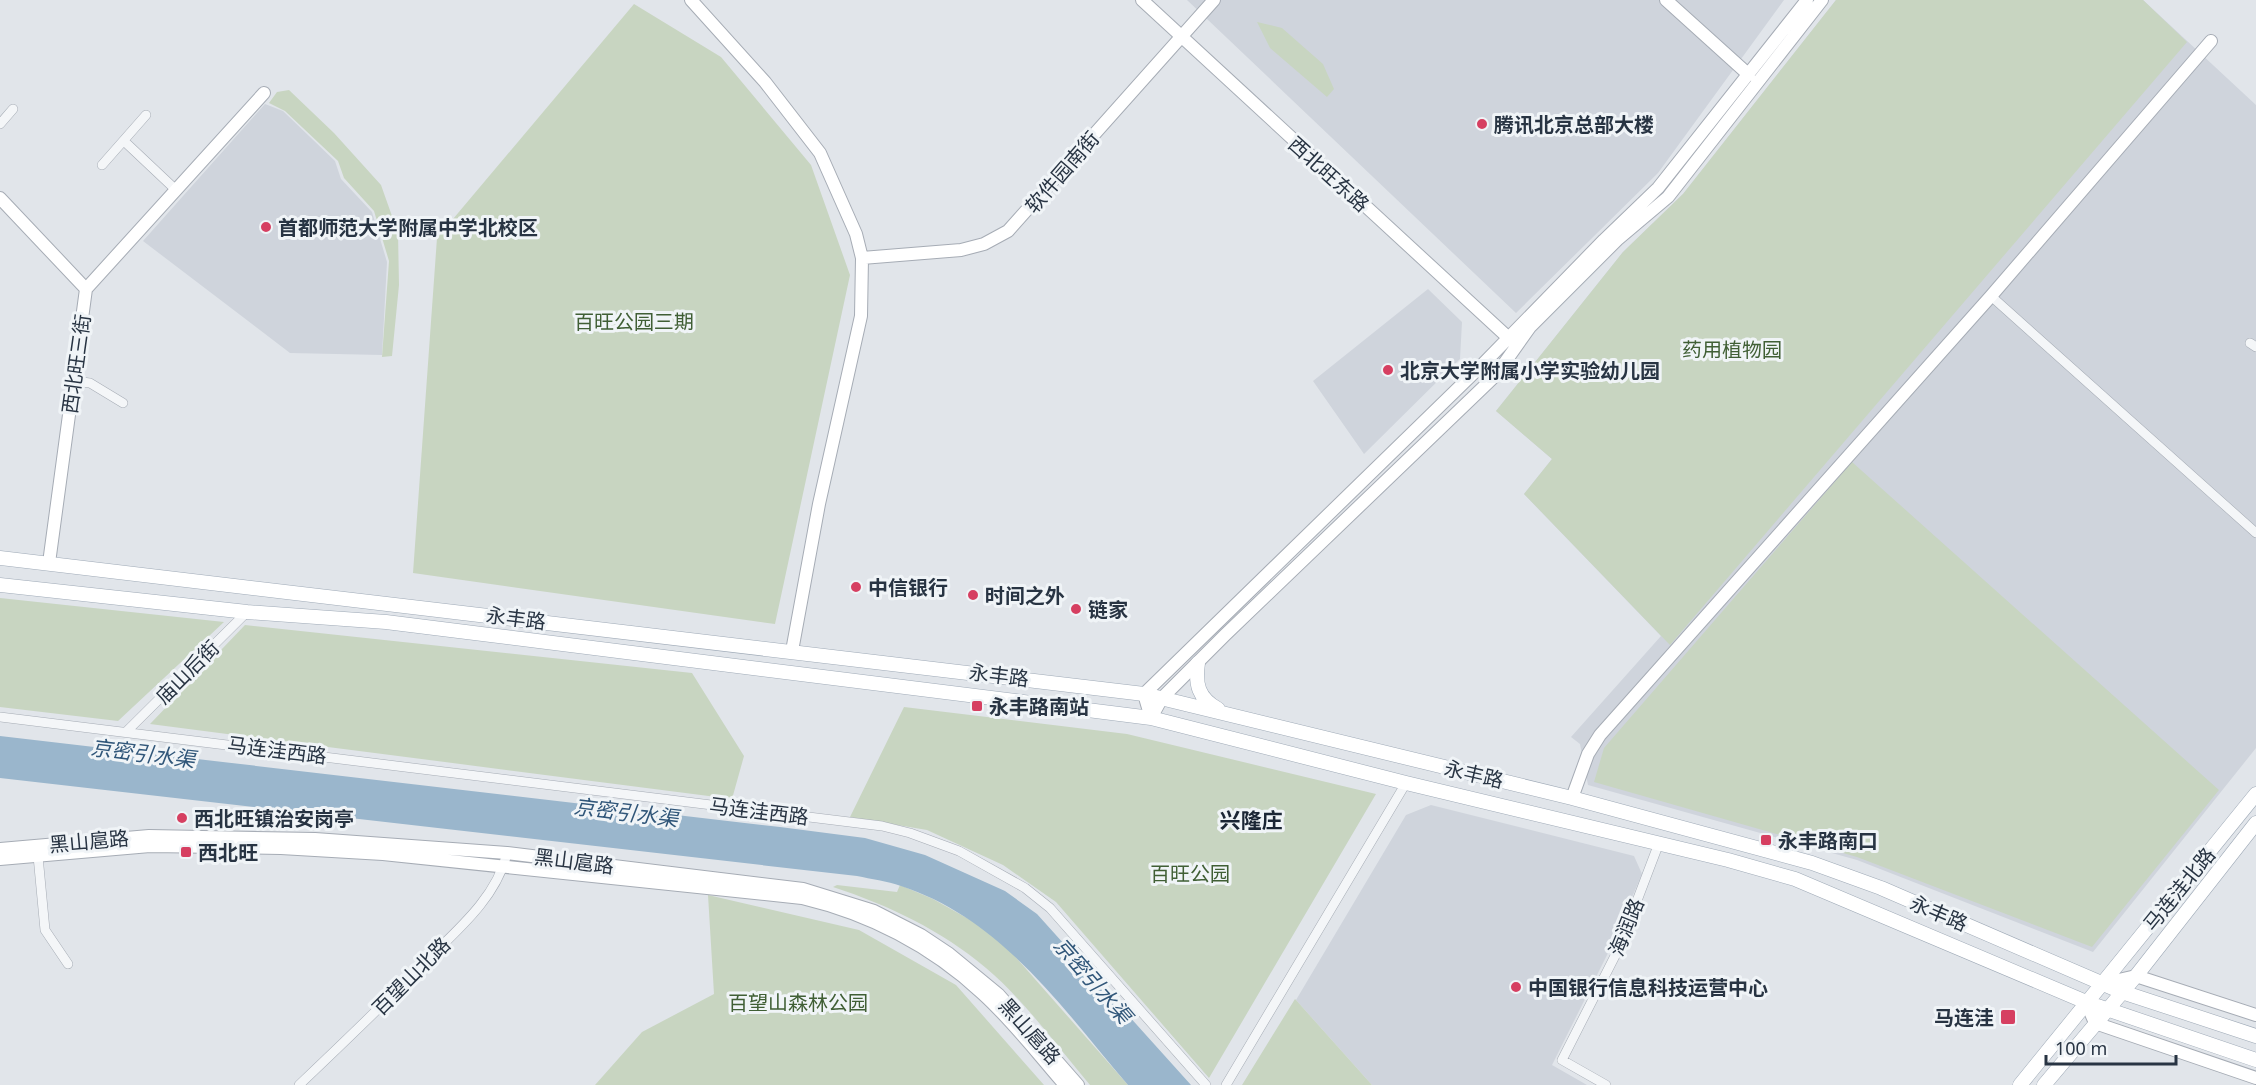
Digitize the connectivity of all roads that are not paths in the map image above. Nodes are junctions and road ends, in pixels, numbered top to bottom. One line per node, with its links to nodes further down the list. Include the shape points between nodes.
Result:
1 (691, 0): 18 (street, via 765,82 820,153 856,234)
2 (1142, 0): 7 (street, 西北旺东路)
3 (1214, 0): 7 (street, 软件园南街)
4 (1666, 0): 9 (street)
5 (1807, 0): 9 (street)
6 (1822, 0): 22 (street, via 1668,197 1530,327)
7 (1180, 37): 18 (street, 软件园南街, via 1008,231 984,244 961,250); 21 (street, 西北旺东路)
8 (2211, 41): 20 (street)
9 (1749, 75): 21 (street, via 1658,188)
10 (264, 93): 16 (street)
11 (13, 109): 13 (street)
12 (146, 115): 14 (street)
13 (0, 124)
14 (124, 141): 15 (street); 16 (street)
15 (102, 165)
16 (176, 190): 19 (street)
17 (0, 198): 19 (street, 西北旺三街)
18 (862, 258): 34 (street, via 861,316 819,504)
19 (86, 289): 23 (street, 西北旺三街)
20 (1991, 296): 25 (street); 44 (street, via 1600,735 1588,754)
21 (1508, 337): 22 (street, 西北旺东路); 36 (street)
22 (1518, 347): 35 (street, via 1496,375)
23 (74, 381): 24 (street, via 90,383); 27 (street, 西北旺三街)
24 (123, 404)
25 (2256, 533)
26 (0, 558): 27 (main road, 永丰路)
27 (49, 563): 29 (main road, 永丰路)
28 (0, 585): 31 (main road, 永丰路)
29 (392, 603): 30 (main road, 永丰路); 32 (main road)
30 (422, 606): 33 (main road, via 415,617); 34 (main road, 永丰路)
31 (247, 612): 32 (main road, 永丰路); 41 (street, 庙山后街)
32 (390, 623): 33 (main road, 永丰路)
33 (417, 627): 40 (main road, 永丰路)
34 (792, 651): 36 (main road, 永丰路)
35 (1198, 663): 37 (street); 38 (main road, via 1196,681 1200,694)
36 (1144, 694): 37 (main road, 永丰路); 40 (street)
37 (1162, 698): 38 (main road, 永丰路); 40 (street)
38 (1227, 715): 44 (main road, 永丰路)
39 (0, 717): 41 (street, 马连洼西路)
40 (1151, 718): 42 (main road, 永丰路)
41 (127, 732): 66 (street, 马连洼西路, via 882,826 933,840 996,870 1050,908)
42 (1406, 783): 46 (main road, 永丰路); 67 (street)
43 (2256, 794): 54 (main road, 马连洼北路)
44 (1572, 798): 54 (main road, 永丰路, via 1848,875)
45 (2256, 823): 53 (main road, 马连洼北路)
46 (1659, 843): 56 (main road, 永丰路, via 1813,886); 68 (street, 海润路, via 1619,948 1562,1060)
47 (0, 849): 48 (street, 黑山扈路, via 161,836 315,838)
48 (507, 854): 51 (street, 百望山北路); 65 (street, 黑山扈路, via 784,885 874,911 921,935 974,973 999,995)
49 (38, 856): 50 (street, 黑山扈路); 51 (street, 黑山扈路, via 150,846 281,848); 52 (street, via 45,930)
50 (0, 859)
51 (504, 867): 63 (street, 百望山北路, via 466,920); 64 (street, 黑山扈路, via 789,896 848,911 915,943 955,970 989,1000)
52 (68, 964)
53 (2136, 976): 54 (street); 55 (main road, 马连洼北路); 58 (street)
54 (2102, 984): 55 (main road, 永丰路); 56 (main road, 马连洼北路)
55 (2122, 992): 57 (main road, 马连洼北路); 60 (main road, 永丰路)
56 (2086, 1002): 57 (main road, 永丰路); 59 (street); 69 (main road)
57 (2106, 1010): 59 (main road); 61 (main road, 永丰路)
58 (2256, 1015)
59 (2095, 1023): 62 (street); 70 (main road)
60 (2256, 1036)
61 (2256, 1060)
62 (2256, 1078)
63 (299, 1085)
64 (1065, 1085)
65 (1078, 1085)
66 (1206, 1085)
67 (1227, 1085)
68 (1606, 1085)
69 (2020, 1085)
70 (2044, 1085)

